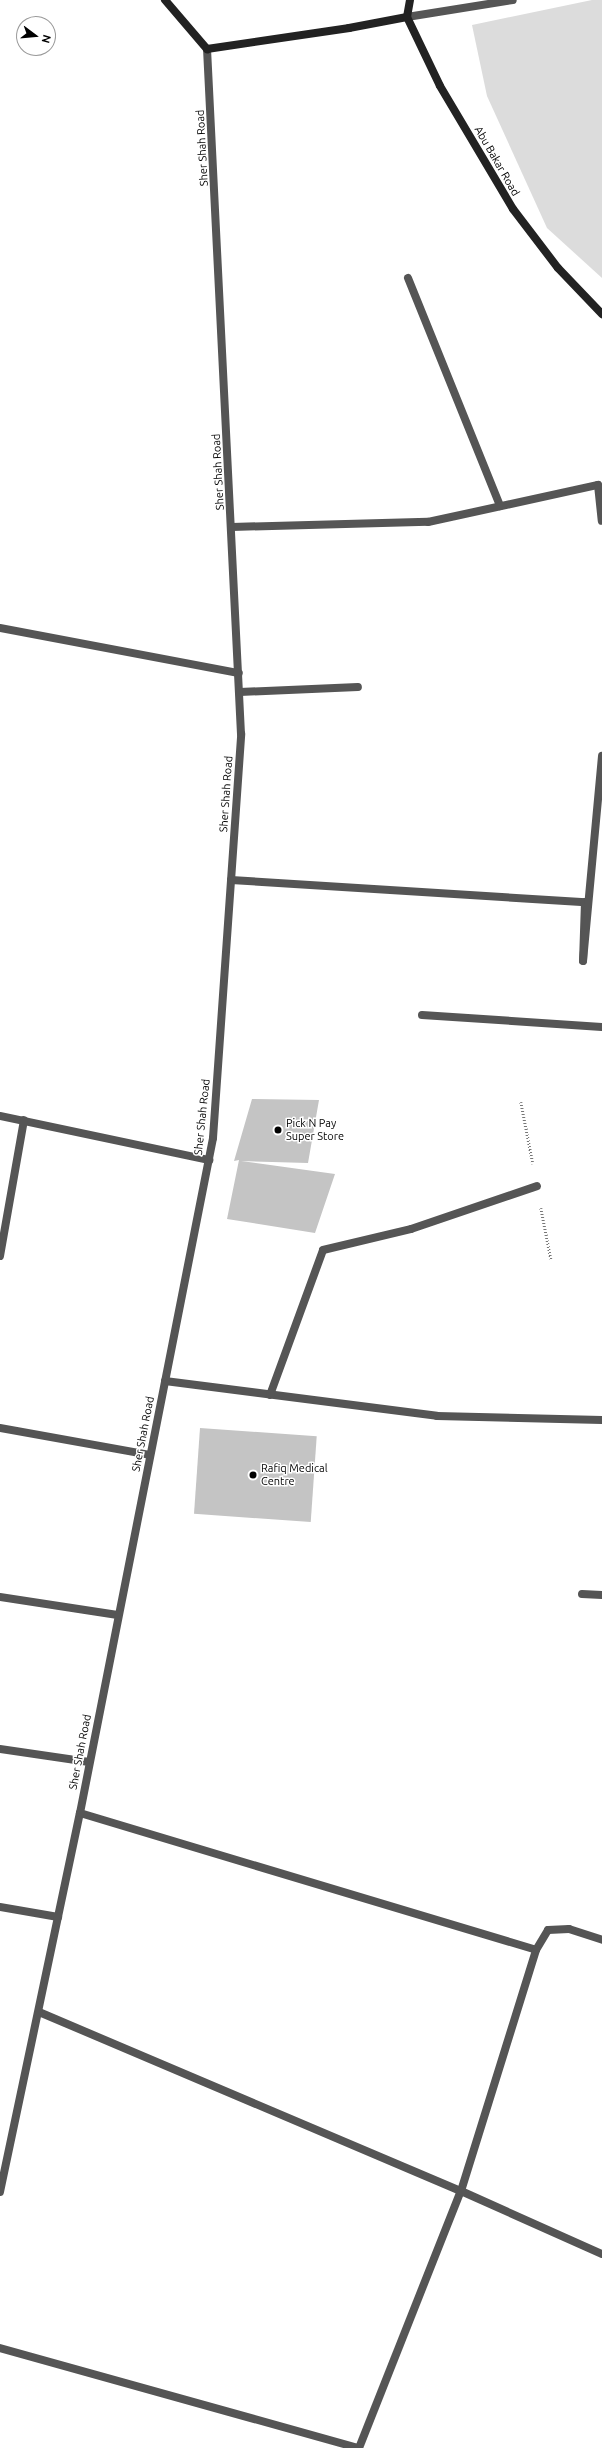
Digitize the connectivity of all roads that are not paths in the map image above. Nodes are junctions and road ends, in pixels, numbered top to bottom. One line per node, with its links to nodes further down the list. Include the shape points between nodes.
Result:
1 (165, 0): 5 (main road)
2 (410, 0): 4 (main road)
3 (513, 0): 4 (street)
4 (407, 17): 5 (main road); 7 (main road, Abu Bakar Road, via 440,86 513,210 558,268)
5 (207, 49): 10 (street, Sher Shah Road)
6 (408, 278): 8 (street)
7 (602, 314)
8 (500, 506): 9 (street, via 598,485); 10 (street, via 428,522)
9 (602, 521)
10 (232, 527): 12 (street, Sher Shah Road)
11 (0, 628): 12 (street)
12 (239, 673): 14 (street, Sher Shah Road)
13 (358, 687): 14 (street)
14 (240, 692): 17 (street, Sher Shah Road, via 241,734)
15 (602, 756): 16 (street)
16 (600, 812): 17 (street, via 583,961 585,902)
17 (231, 880): 22 (street, Sher Shah Road, via 213,1138)
18 (422, 1015): 19 (street)
19 (602, 1027)
20 (0, 1116): 21 (street)
21 (24, 1120): 22 (street); 24 (street)
22 (209, 1160): 25 (street, Sher Shah Road)
23 (537, 1186): 26 (street, via 411,1229 323,1250)
24 (0, 1256)
25 (165, 1381): 26 (street); 29 (street, Sher Shah Road)
26 (270, 1395): 27 (street, via 437,1416)
27 (602, 1420)
28 (0, 1428): 29 (street)
29 (150, 1455): 33 (street, Sher Shah Road)
30 (582, 1594): 31 (street)
31 (602, 1595)
32 (0, 1597): 33 (street)
33 (118, 1616): 35 (street, Sher Shah Road)
34 (0, 1749): 35 (street)
35 (89, 1762): 36 (street, Sher Shah Road)
36 (80, 1813): 38 (street, Sher Shah Road); 40 (street)
37 (0, 1907): 38 (street)
38 (58, 1916): 41 (street, Sher Shah Road)
39 (602, 1940): 40 (street, via 569,1929 548,1930)
40 (536, 1950): 42 (street)
41 (39, 2012): 42 (street); 43 (street, Sher Shah Road)
42 (461, 2191): 44 (street); 46 (street)
43 (0, 2192)
44 (602, 2254)
45 (0, 2348): 46 (street)
46 (359, 2448)

